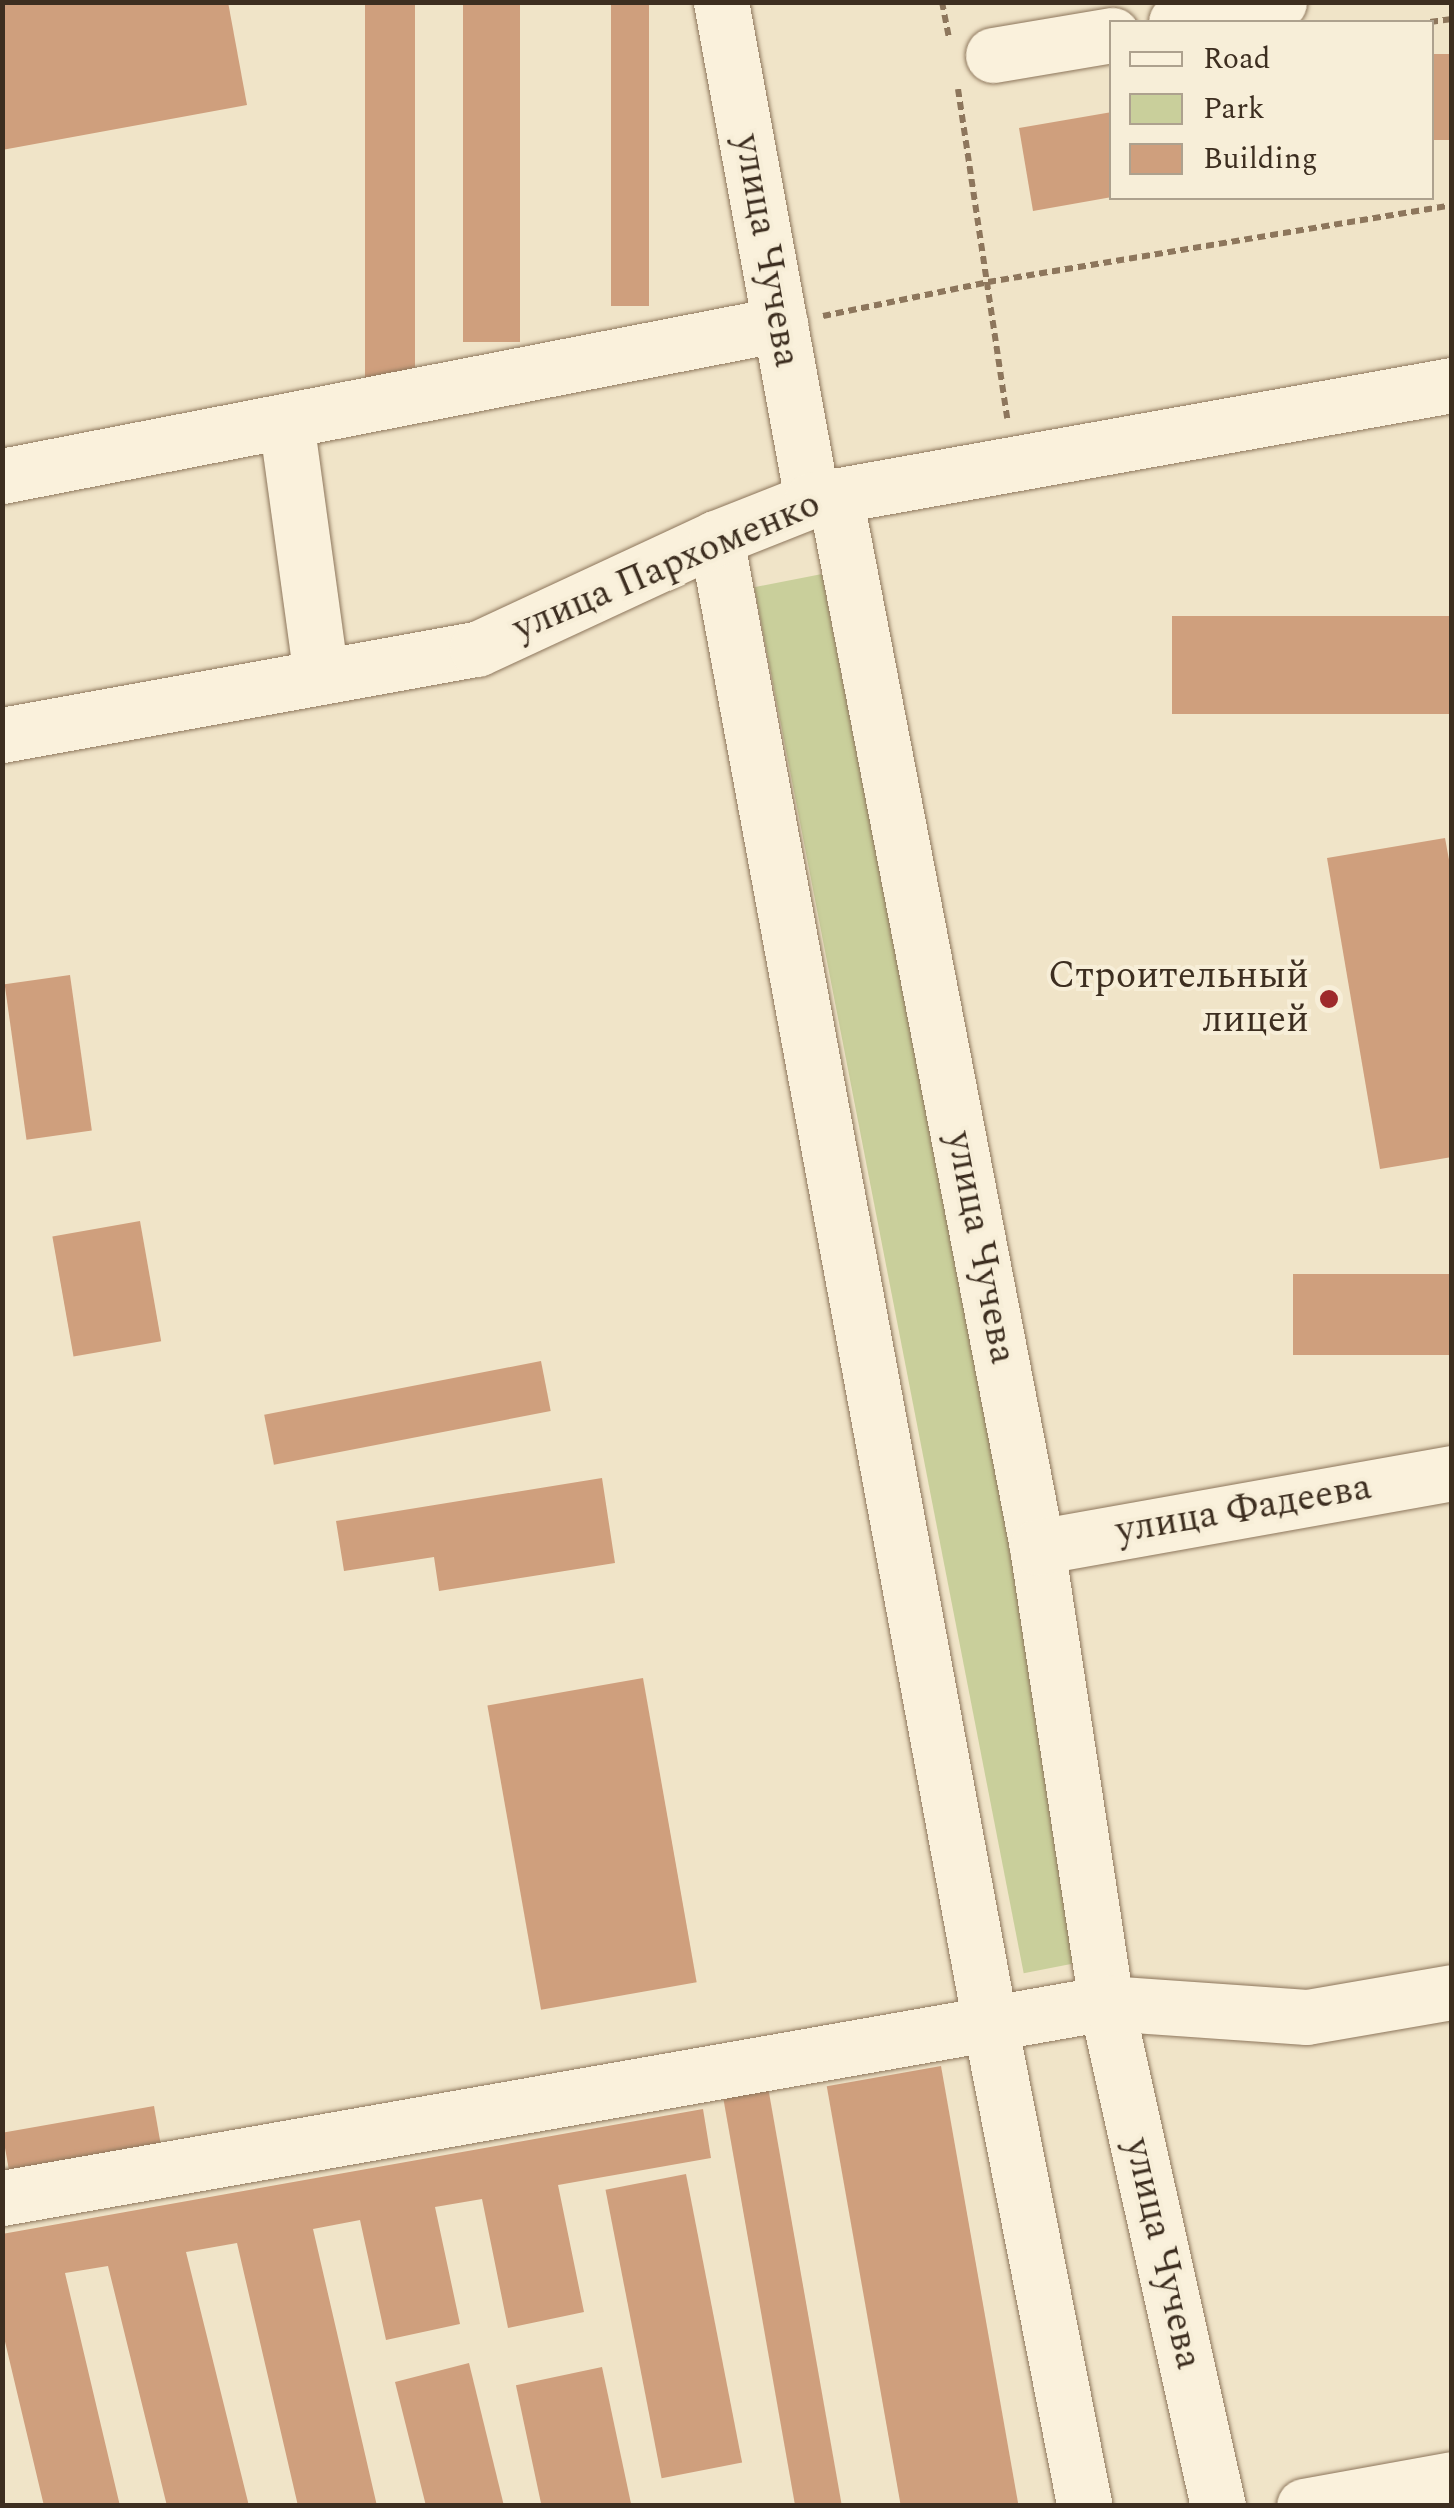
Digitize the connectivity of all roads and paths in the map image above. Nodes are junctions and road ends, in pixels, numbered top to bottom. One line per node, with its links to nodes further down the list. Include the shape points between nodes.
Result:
1 (721, 2): 9 (street, улица Чучева)
2 (1279, 2): 3 (street)
3 (1186, 20)
4 (1109, 35): 5 (street)
5 (993, 55)
6 (960, 102): 8 (path)
7 (1452, 205): 8 (path)
8 (988, 282): 9 (path); 12 (path)
9 (780, 324): 11 (street); 14 (street, улица Чучева)
10 (1452, 385): 12 (street, улица Пархоменко)
11 (286, 421): 13 (street); 16 (street)
12 (1014, 464): 14 (street, улица Пархоменко)
13 (2, 476)
14 (823, 498): 15 (street, улица Пархоменко); 19 (street, улица Чучева)
15 (716, 538): 16 (street, улица Пархоменко, via 477,649); 22 (street)
16 (321, 677): 17 (street, улица Пархоменко)
17 (2, 735)
18 (1452, 1473): 19 (street, улица Фадеева)
19 (1037, 1547): 21 (street, улица Чучева)
20 (1452, 1992): 21 (street, via 1307,2017)
21 (1106, 2003): 22 (street); 26 (street, улица Чучева)
22 (990, 2024): 23 (street); 25 (street)
23 (2, 2198)
24 (1452, 2479): 27 (street)
25 (1085, 2506)
26 (1218, 2506)
27 (1304, 2506)

